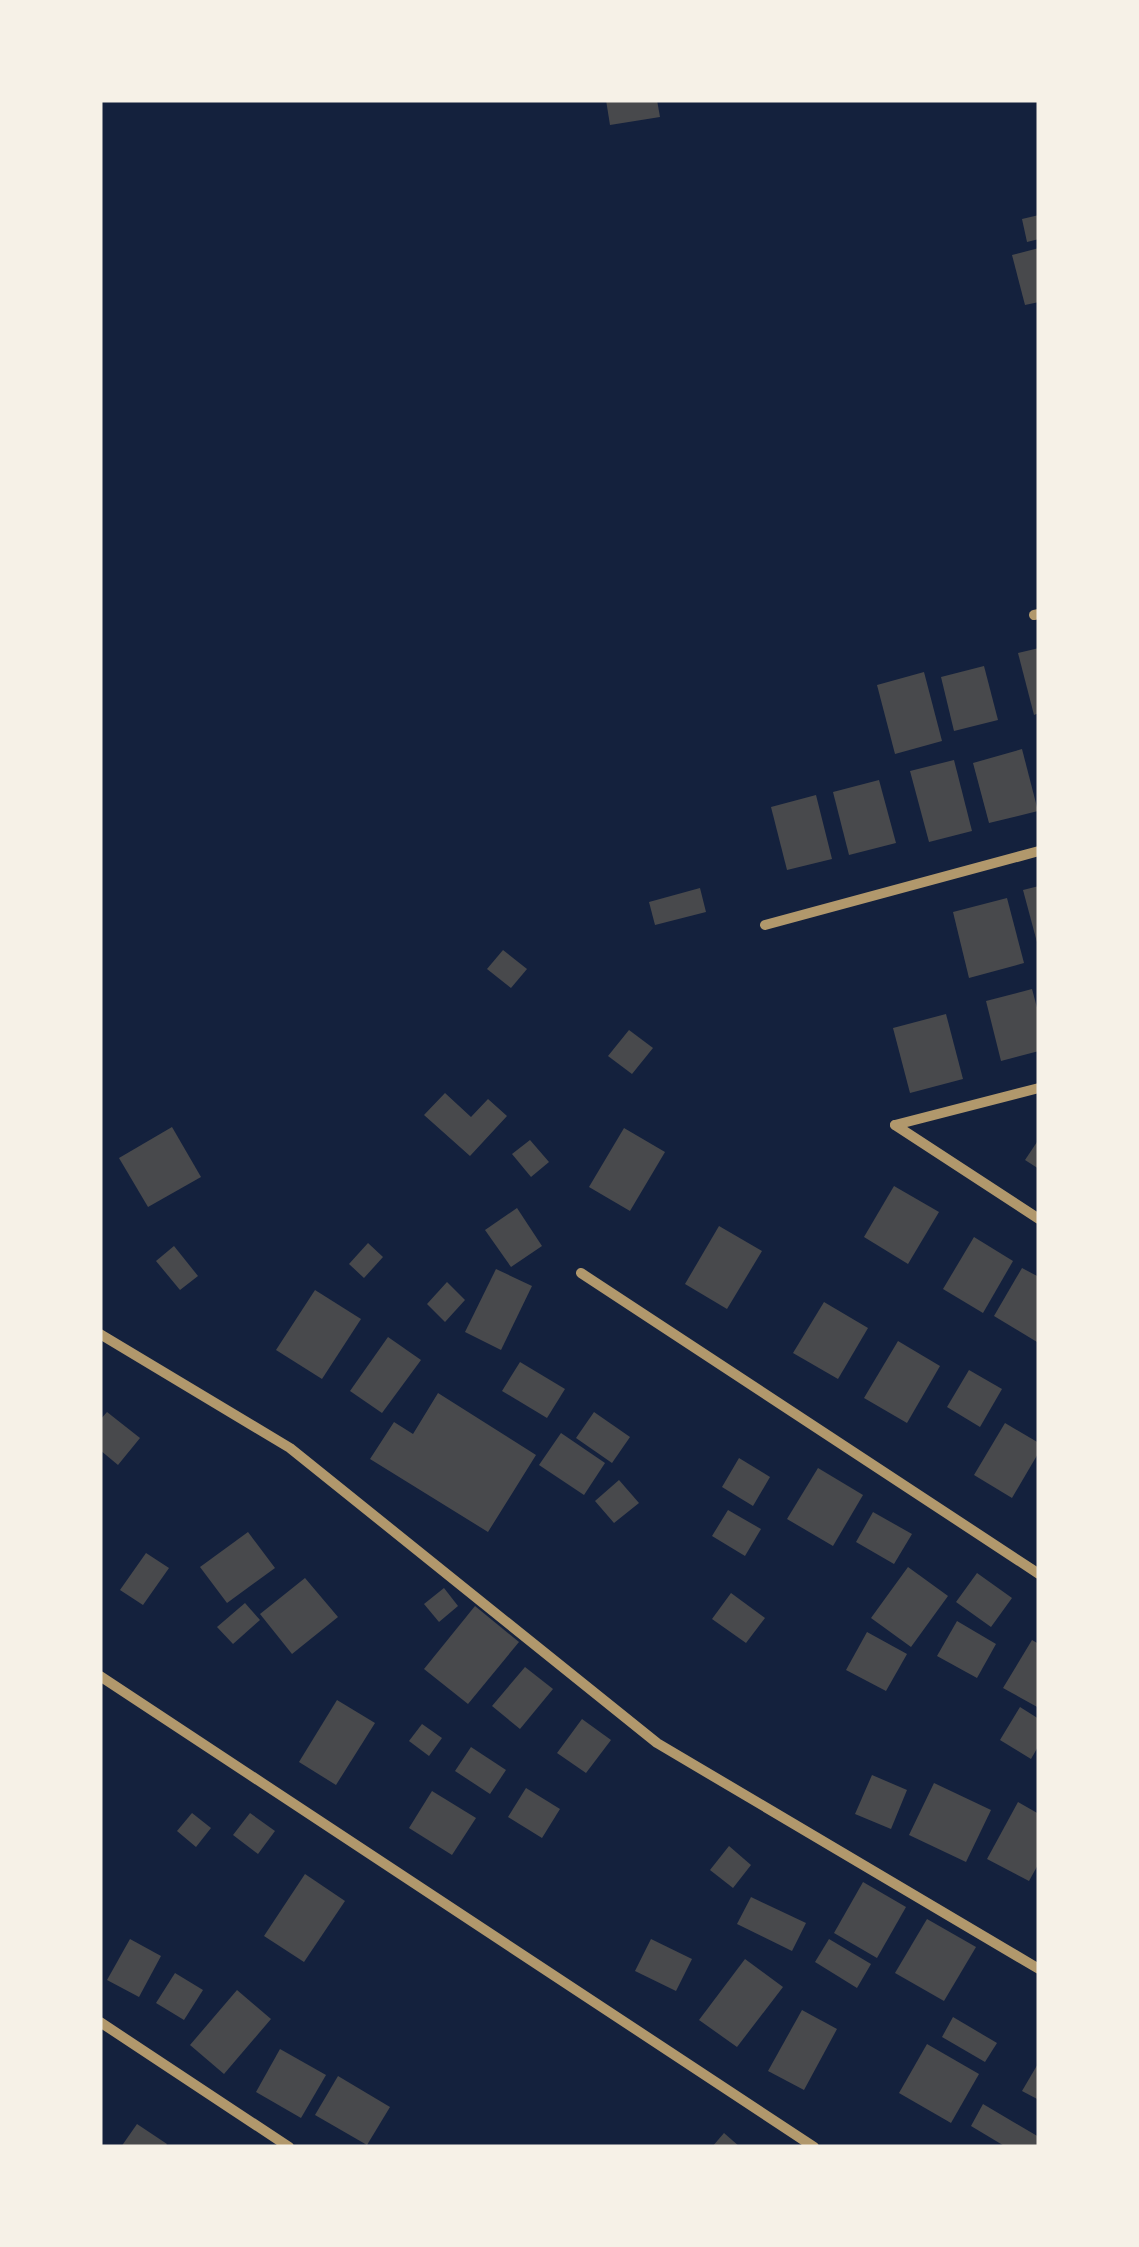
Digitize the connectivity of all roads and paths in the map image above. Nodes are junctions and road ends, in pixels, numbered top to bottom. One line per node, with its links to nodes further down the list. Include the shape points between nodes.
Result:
1 (1039, 851): 2 (street)
2 (765, 926)
3 (1039, 1088): 4 (street, via 895,1126)
4 (1039, 1219)
5 (582, 1273): 7 (street)
6 (100, 1334): 9 (street, via 290,1448 657,1744)
7 (1039, 1574)
8 (100, 1676): 12 (street)
9 (1039, 1969)
10 (100, 2022): 11 (street)
11 (289, 2147)
12 (814, 2147)

